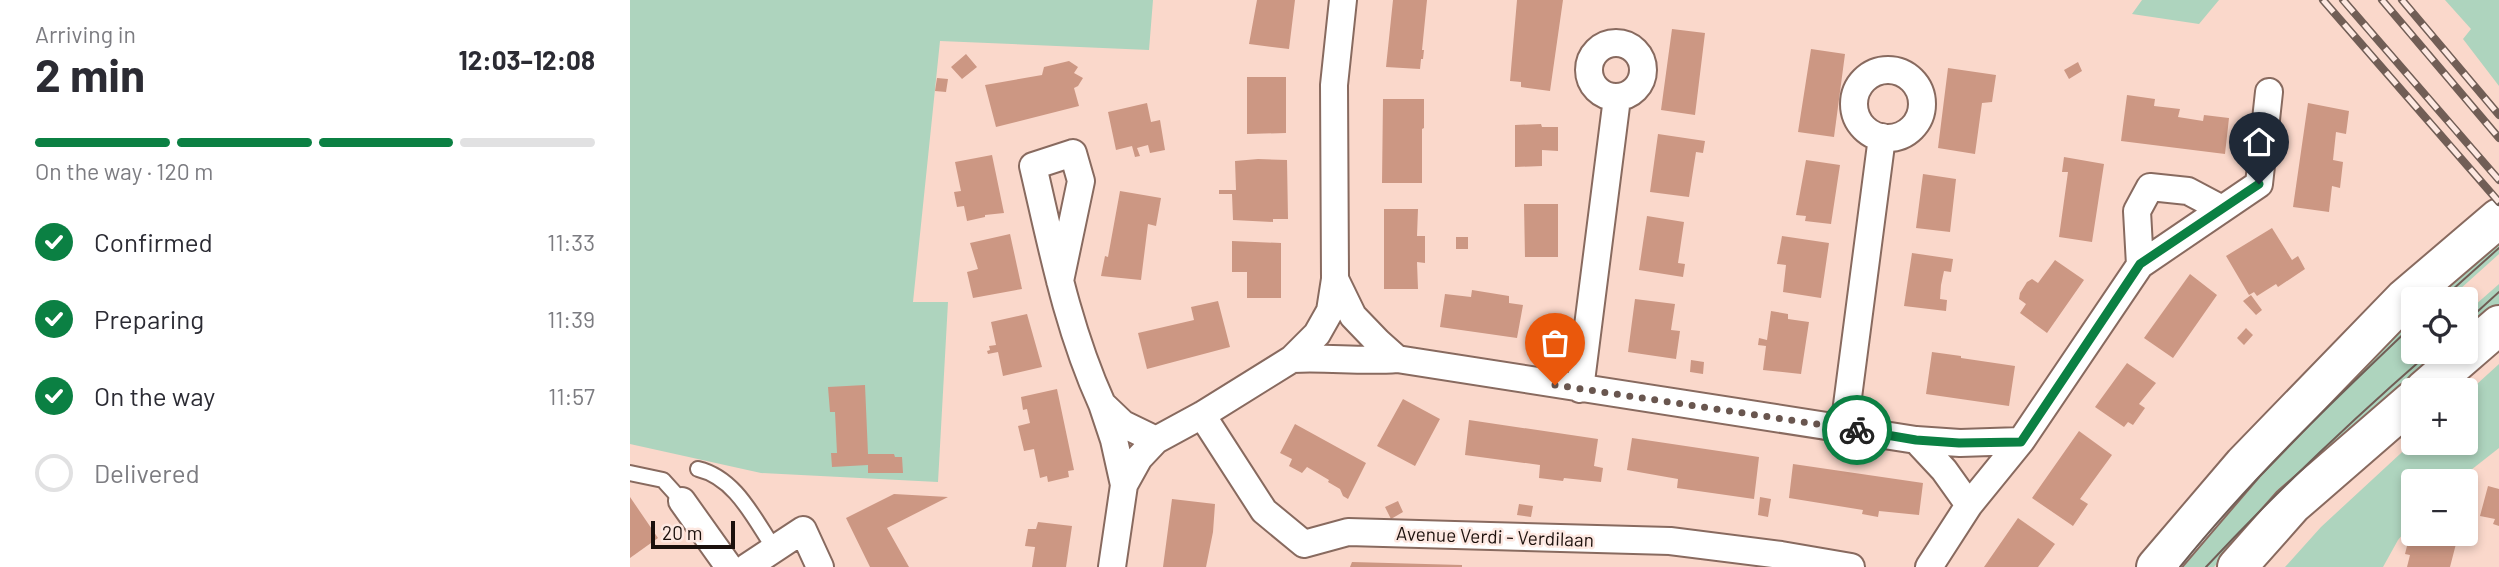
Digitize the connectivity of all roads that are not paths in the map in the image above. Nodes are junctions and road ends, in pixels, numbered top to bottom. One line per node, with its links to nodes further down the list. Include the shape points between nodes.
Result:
1 (1343, 0): 8 (street, via 1334,85)
2 (2269, 92): 5 (street, via 2259,184)
3 (1617, 98): 14 (street)
4 (1882, 137): 18 (street)
5 (2222, 209): 7 (street); 7 (street, via 2188,191 2150,187 2137,211)
6 (2499, 218): 35 (main road, via 2404,299 2244,464)
7 (2140, 264): 21 (street)
8 (1335, 279): 11 (street, via 1330,312 1317,334); 12 (street, via 1353,316)
9 (1060, 281): 15 (street, via 1075,337)
10 (2499, 325): 13 (main road)
11 (1292, 359): 12 (street); 17 (street)
12 (1397, 359): 14 (street)
13 (2438, 378)
14 (1580, 389): 18 (street)
15 (1102, 404): 19 (street, via 1123,424); 24 (street)
16 (2401, 410): 36 (main road, via 2292,505)
17 (1202, 415): 19 (street); 28 (street, Avenue Verdi - Verdilaan, via 1264,511)
18 (1844, 428): 20 (street)
19 (1156, 440): 24 (street)
20 (1916, 440): 21 (street); 26 (street)
21 (2021, 442): 26 (street)
22 (698, 469): 27 (lane, via 733,488)
23 (630, 473): 25 (lane, via 663,480)
24 (1124, 485): 32 (street)
25 (682, 501): 29 (street)
26 (1969, 505): 34 (street)
27 (775, 548): 30 (street); 31 (street, via 803,530)
28 (1306, 556): 33 (street, Avenue Verdi - Verdilaan, via 1348,532 1670,541)
29 (729, 567)
30 (747, 567)
31 (820, 567)
32 (1112, 567)
33 (1851, 567)
34 (1929, 567)
35 (2156, 567)
36 (2237, 567)

